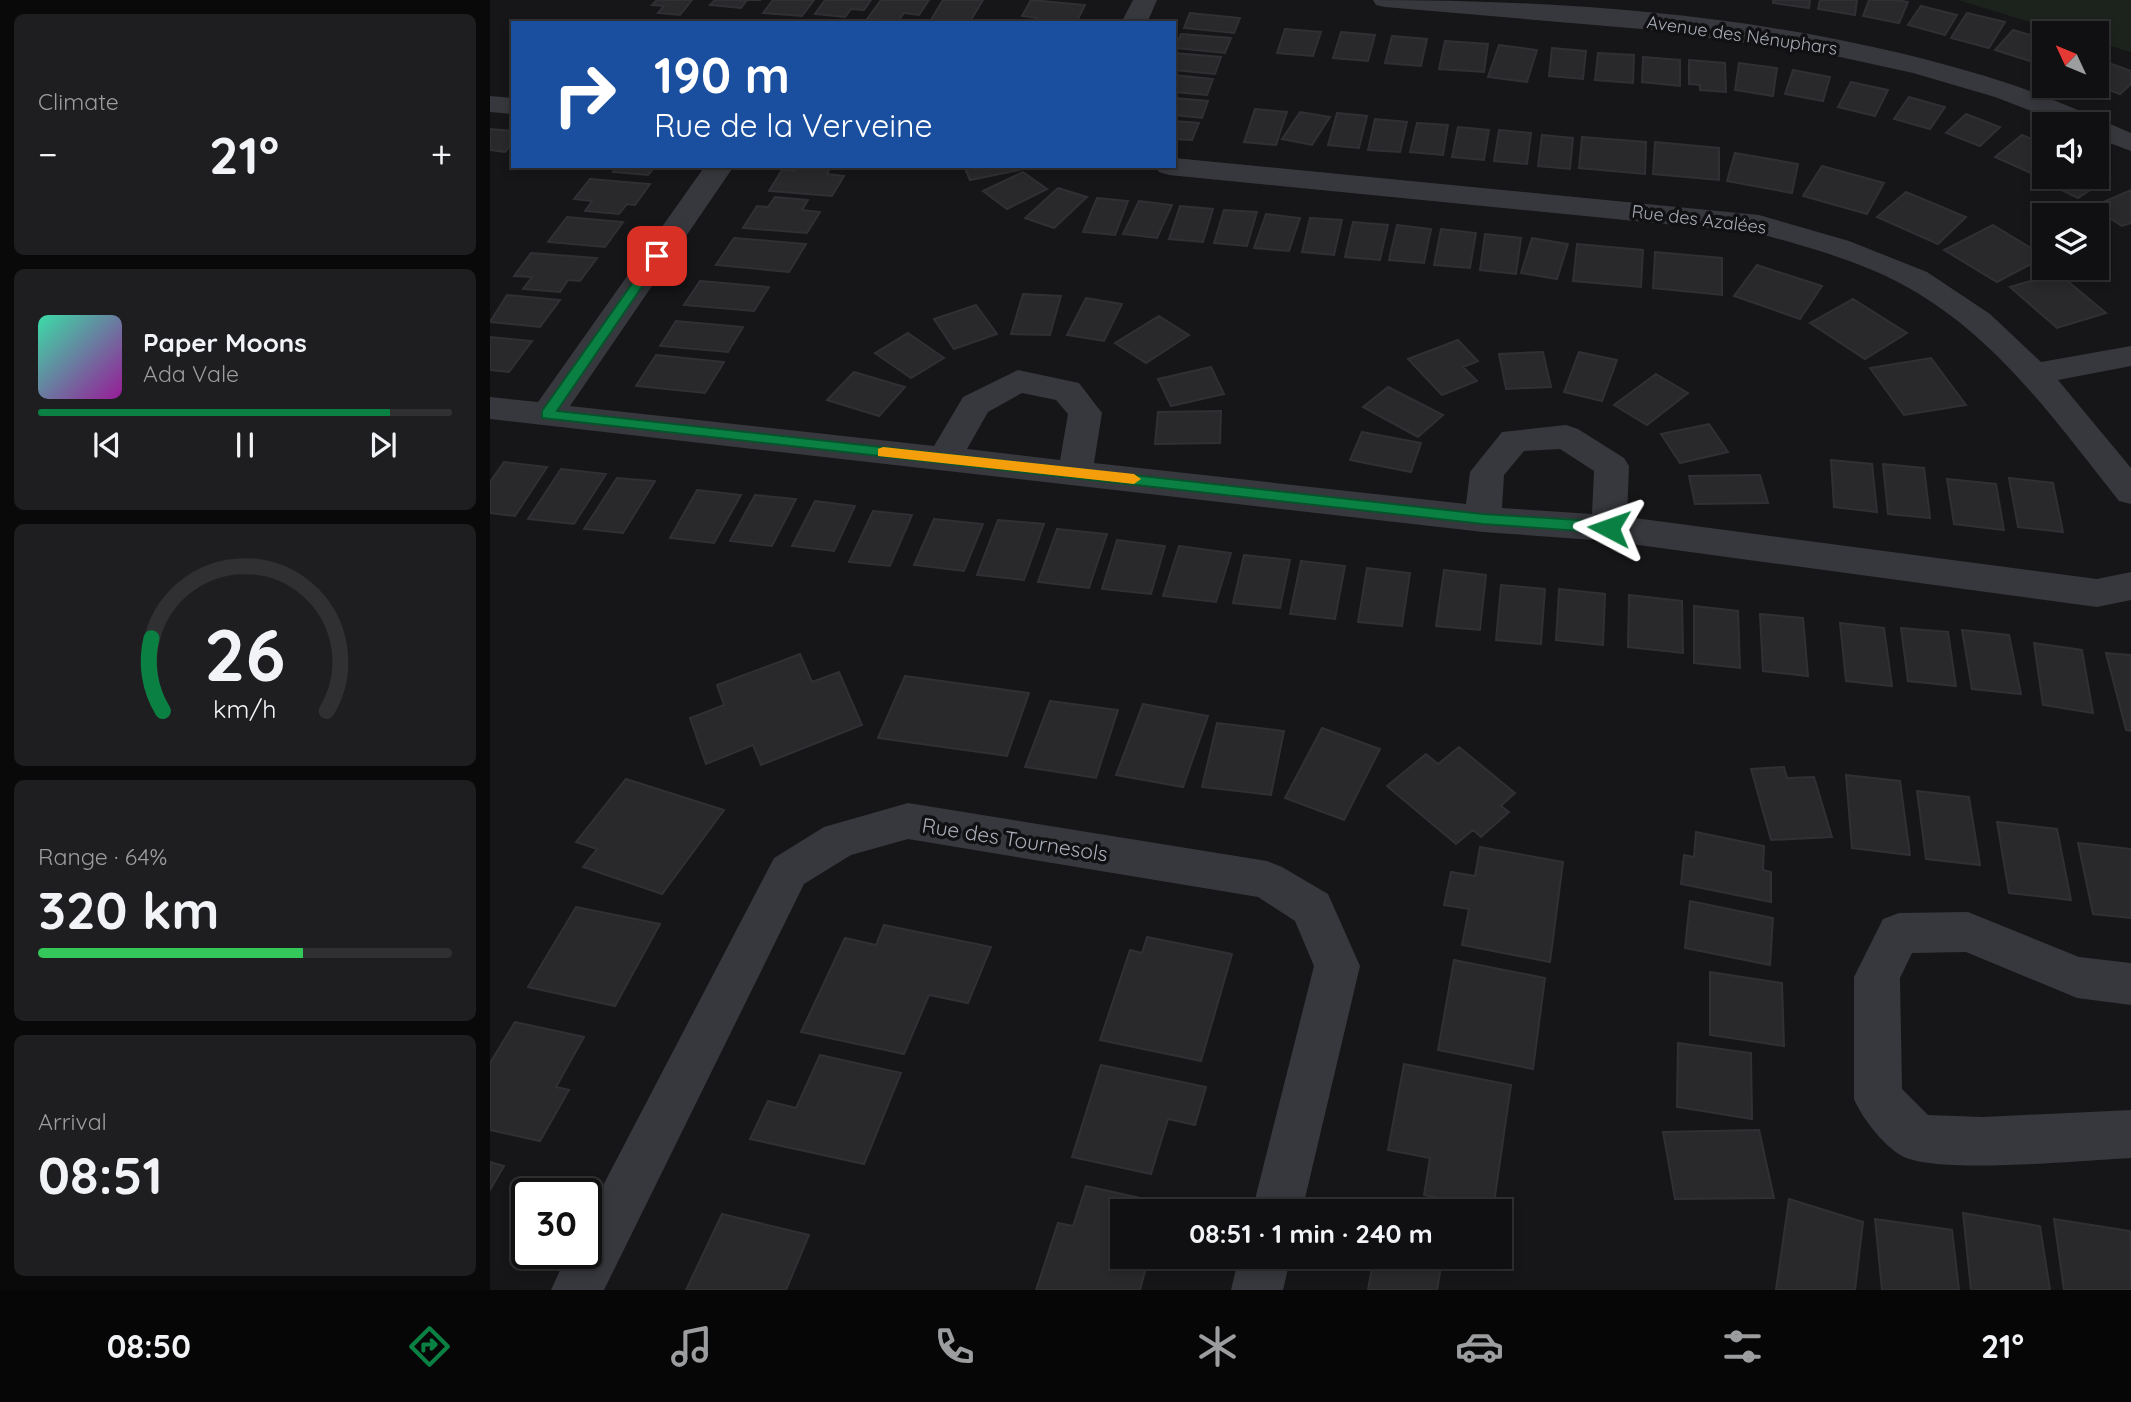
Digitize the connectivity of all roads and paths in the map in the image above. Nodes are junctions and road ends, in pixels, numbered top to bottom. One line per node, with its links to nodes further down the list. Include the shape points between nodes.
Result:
1 (1145, 0): 4 (street)
2 (1385, 0): 3 (street, Avenue des Nénuphars)
3 (1644, 11): 7 (street, Avenue des Nénuphars, via 1913,63)
4 (1135, 21)
5 (490, 104): 6 (street)
6 (511, 106)
7 (2058, 112)
8 (2109, 134): 9 (street)
9 (2131, 143)
10 (1176, 167): 13 (street, Rue des Azalées, via 1759,224 1845,249 1917,280 1980,321)
11 (719, 168): 15 (street)
12 (2131, 356): 13 (street)
13 (2034, 374): 18 (street, Rue des Azalées)
14 (490, 408): 15 (street)
15 (547, 414): 16 (street)
16 (944, 459): 17 (street); 17 (street, via 975,405 1018,381 1068,391 1084,413)
17 (1075, 472): 19 (street)
18 (2131, 492)
19 (1483, 519): 20 (street); 20 (street, via 1487,471 1514,440 1566,437 1612,466)
20 (1609, 528): 21 (street, via 2097,593)
21 (2131, 586)
22 (2131, 984): 23 (street, via 2077,976 1968,932 1899,933 1877,977 1878,1099 1917,1138 1983,1141)
23 (2131, 1134)
24 (1280, 1199): 26 (street, Rue des Tournesols, via 1337,967 1312,908 1267,880 908,821 839,840 789,871)
25 (1262, 1269): 27 (street)
26 (577, 1290)
27 (1257, 1290)

